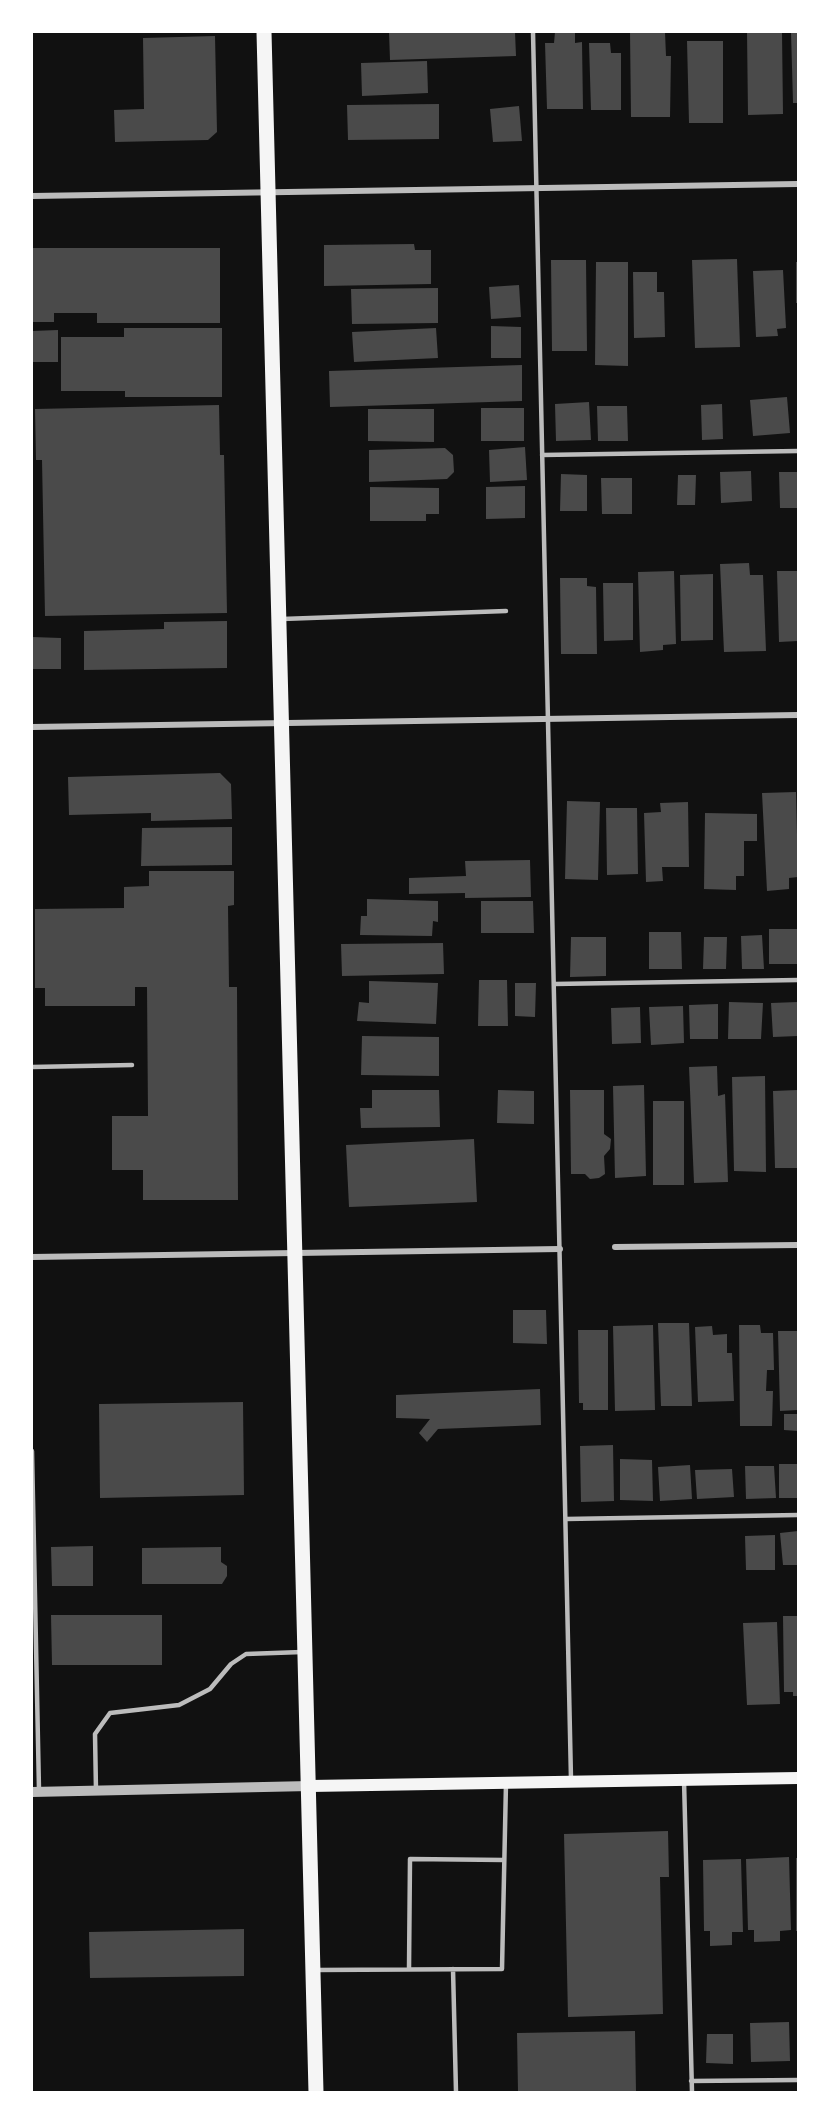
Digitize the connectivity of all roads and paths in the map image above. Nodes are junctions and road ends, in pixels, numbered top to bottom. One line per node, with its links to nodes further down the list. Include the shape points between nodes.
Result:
1 (264, 32): 5 (main road)
2 (533, 32): 4 (lane)
3 (798, 184): 4 (street)
4 (536, 188): 5 (street); 8 (lane)
5 (268, 192): 6 (street); 10 (main road)
6 (32, 196)
7 (798, 451): 8 (lane)
8 (542, 455): 12 (lane)
9 (506, 611): 10 (lane)
10 (280, 619): 13 (main road)
11 (798, 715): 12 (street)
12 (548, 719): 13 (street); 16 (lane)
13 (283, 723): 14 (street); 22 (main road)
14 (32, 727)
15 (798, 980): 16 (lane)
16 (554, 984): 21 (lane)
17 (132, 1065): 18 (lane)
18 (32, 1068)
19 (798, 1245): 20 (street)
20 (615, 1248)
21 (560, 1249): 22 (street); 26 (lane)
22 (297, 1253): 23 (street); 28 (main road)
23 (32, 1257)
24 (32, 1451): 27 (lane)
25 (798, 1515): 26 (lane)
26 (566, 1519): 31 (lane)
27 (32, 1525): 35 (lane)
28 (307, 1651): 33 (main road); 34 (lane, via 246,1654 231,1664 210,1689 179,1705 110,1713 95,1734)
29 (798, 1778): 30 (main road)
30 (684, 1780): 31 (main road); 41 (lane)
31 (572, 1782): 32 (main road)
32 (506, 1783): 33 (main road); 36 (lane)
33 (310, 1786): 34 (street); 39 (main road)
34 (96, 1791): 35 (street)
35 (35, 1792)
36 (504, 1860): 37 (lane, via 410,1859); 38 (lane, via 502,1969)
37 (410, 1969): 38 (lane); 39 (lane)
38 (453, 1969): 43 (lane)
39 (314, 1970): 42 (main road)
40 (798, 2080): 41 (lane)
41 (691, 2081): 44 (lane)
42 (316, 2092)
43 (456, 2092)
44 (692, 2092)

